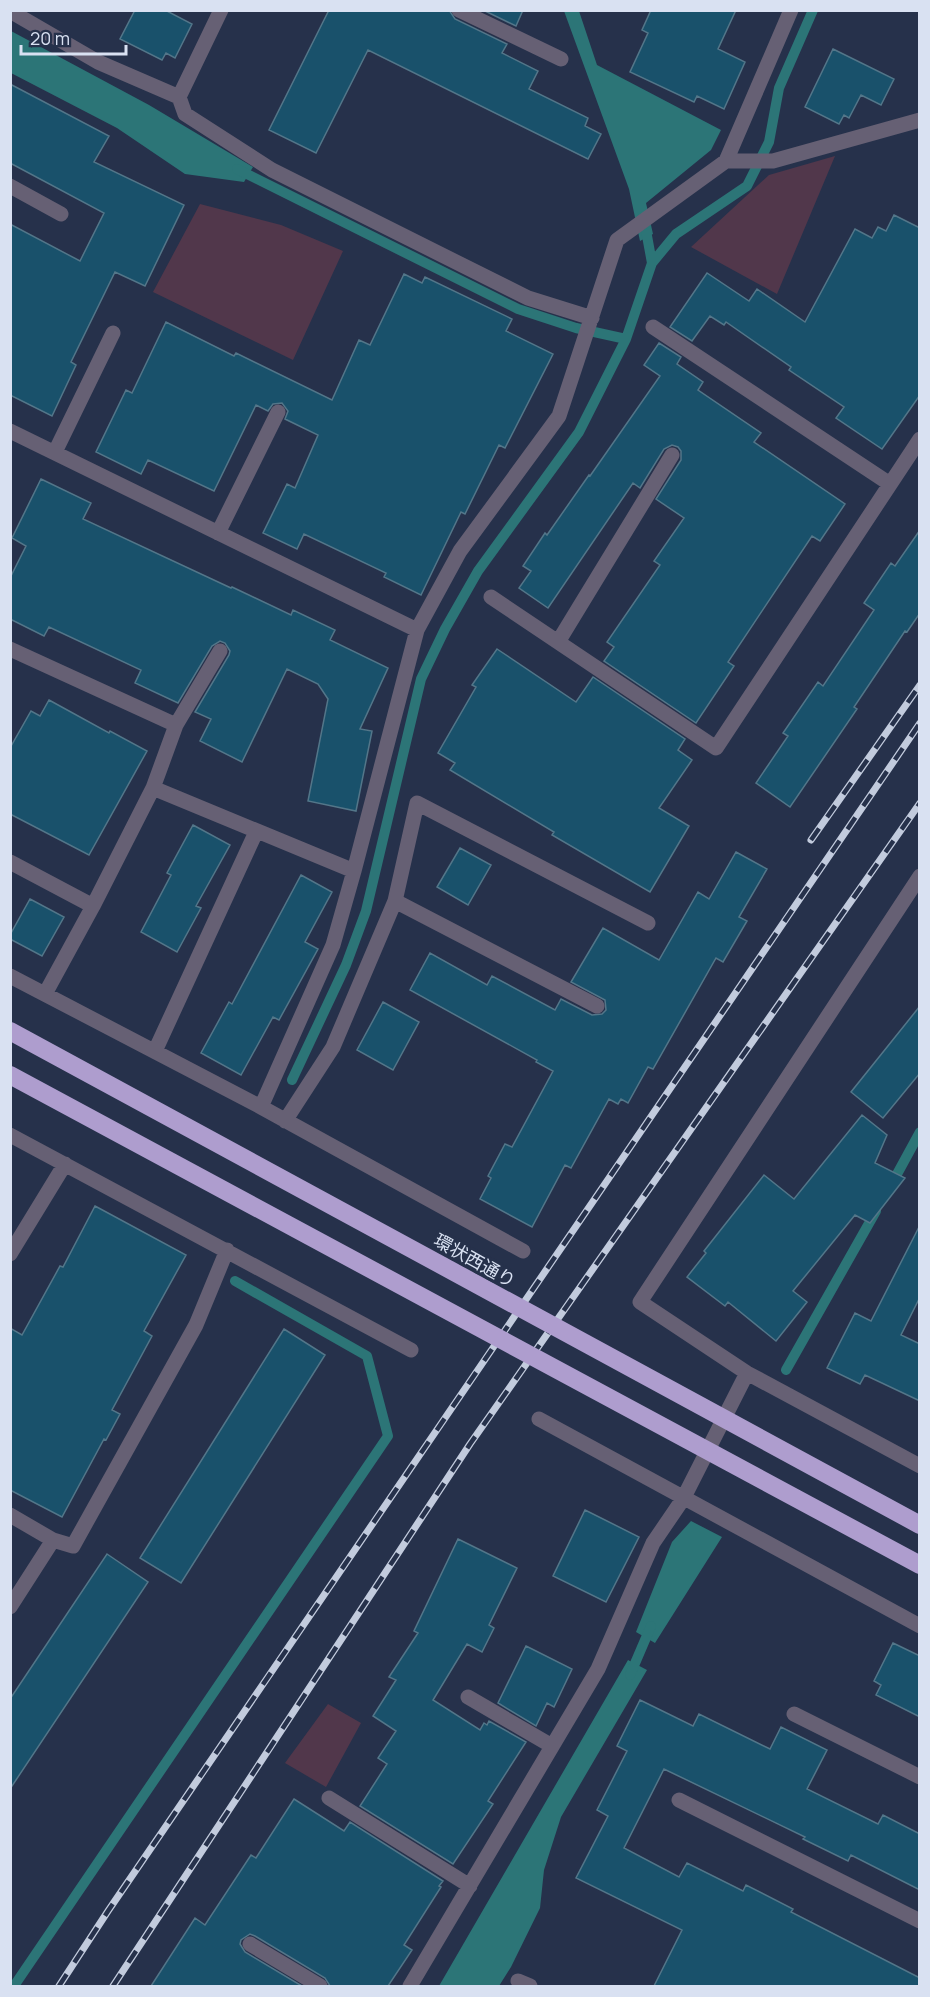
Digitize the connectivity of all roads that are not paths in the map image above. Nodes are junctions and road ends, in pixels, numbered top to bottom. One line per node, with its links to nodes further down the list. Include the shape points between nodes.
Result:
1 (221, 10): 6 (street)
2 (459, 10): 5 (street)
3 (791, 10): 8 (street)
4 (10, 11): 6 (street, via 98,62)
5 (561, 59)
6 (179, 97): 11 (street, via 185,114 272,170 528,298)
7 (920, 120): 8 (street, via 773,161)
8 (726, 161): 11 (street, via 617,240)
9 (10, 186): 10 (street)
10 (61, 214)
11 (592, 318): 22 (street, via 559,416 460,551)
12 (653, 327): 19 (street)
13 (113, 333): 17 (street)
14 (278, 412): 20 (street)
15 (10, 430): 17 (street)
16 (920, 439): 19 (street)
17 (55, 452): 20 (street)
18 (672, 455): 23 (street)
19 (890, 484): 23 (street, via 716,748)
20 (218, 533): 22 (street)
21 (491, 597): 23 (street)
22 (417, 630): 30 (street)
23 (558, 642)
24 (10, 649): 26 (street)
25 (220, 651): 26 (street)
26 (176, 725): 27 (street)
27 (153, 788): 28 (street); 33 (street)
28 (256, 832): 30 (street); 39 (street)
29 (10, 862): 33 (street)
30 (354, 871): 41 (street, via 333,945)
31 (920, 876): 49 (street, via 640,1302)
32 (395, 901): 34 (street, via 417,803); 37 (street); 42 (street, via 333,1047)
33 (93, 906): 36 (street)
34 (648, 923)
35 (10, 976): 36 (street)
36 (45, 994): 39 (street)
37 (597, 1005)
38 (10, 1031): 54 (highway, 環状西通り, bridge)
39 (154, 1051): 41 (street)
40 (10, 1076): 56 (highway, bridge)
41 (261, 1107): 42 (street)
42 (285, 1121): 46 (street)
43 (10, 1135): 44 (street)
44 (65, 1164): 45 (street); 47 (street)
45 (226, 1250): 48 (street); 55 (street, via 196,1325 73,1546)
46 (523, 1251)
47 (10, 1254)
48 (411, 1350)
49 (747, 1372): 51 (street); 52 (street)
50 (539, 1419): 52 (street)
51 (920, 1466)
52 (683, 1499): 58 (street); 61 (street, via 652,1543 598,1669)
53 (10, 1515): 55 (street)
54 (920, 1525)
55 (53, 1540): 57 (street)
56 (920, 1565)
57 (10, 1607)
58 (920, 1626)
59 (468, 1697): 61 (street)
60 (794, 1714): 62 (street)
61 (552, 1746): 65 (street)
62 (920, 1777)
63 (329, 1798): 65 (street)
64 (679, 1800): 66 (street)
65 (470, 1886): 69 (street)
66 (920, 1921)
67 (250, 1944): 68 (street)
68 (320, 1986)
69 (410, 1986)

